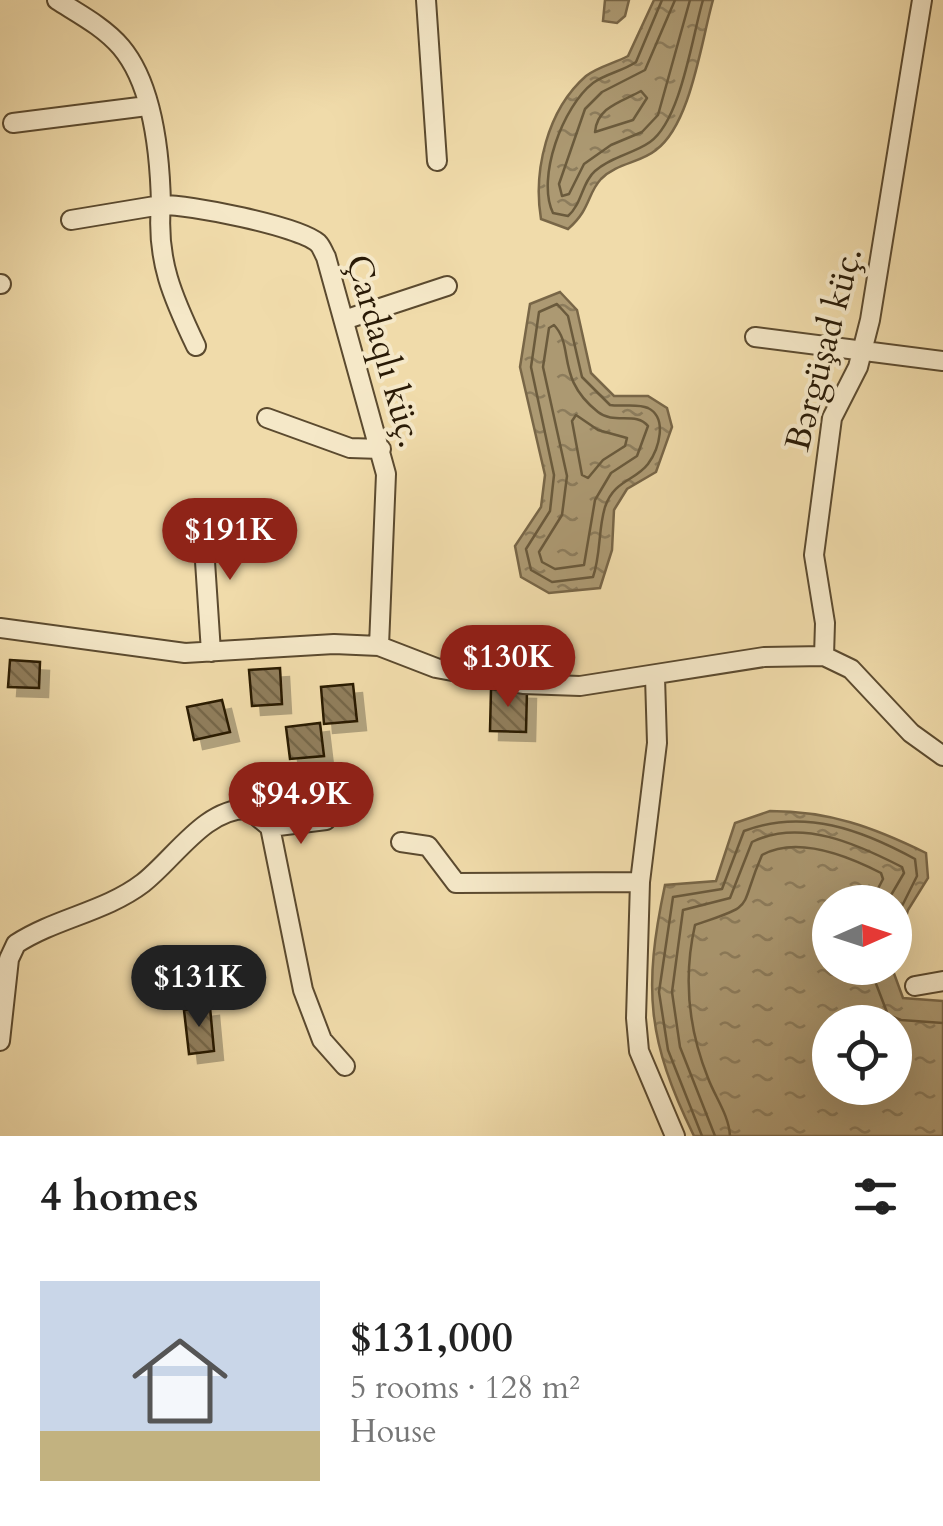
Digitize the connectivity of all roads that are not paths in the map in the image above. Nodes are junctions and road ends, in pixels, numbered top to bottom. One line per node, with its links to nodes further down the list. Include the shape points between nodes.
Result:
1 (58, 0): 4 (street, via 117,42)
2 (426, 0): 6 (street)
3 (922, 0): 13 (street, Bərgüşad küç., via 884,259)
4 (147, 106): 5 (street); 7 (street)
5 (12, 123)
6 (436, 160)
7 (161, 206): 8 (street); 10 (street, Çardaqlı küç., via 205,209 318,243); 12 (street, via 160,255)
8 (71, 220)
9 (447, 286): 10 (street)
10 (344, 320): 16 (street, Çardaqlı küç.)
11 (755, 337): 13 (street)
12 (196, 346)
13 (862, 350): 14 (street); 21 (street, Bərgüşad küç., via 832,418 814,555 826,624)
14 (943, 361)
15 (267, 418): 16 (street, via 350,448)
16 (381, 449): 19 (street, Çardaqlı küç., via 386,490)
17 (202, 516): 20 (street)
18 (0, 628): 20 (street, via 148,650)
19 (380, 646): 20 (street); 22 (street, via 436,668 522,684 580,686)
20 (211, 652)
21 (824, 656): 22 (street, via 764,657); 23 (street, via 850,668)
22 (655, 677): 27 (street, via 657,743)
23 (943, 756)
24 (326, 820): 25 (street)
25 (270, 828): 28 (street, via 248,808 222,813 141,885); 32 (street, via 303,990 322,1040)
26 (401, 842): 27 (street, via 428,846 456,883)
27 (640, 882): 33 (street, via 639,1051)
28 (8, 940): 31 (street)
29 (943, 981): 30 (street)
30 (915, 986)
31 (0, 1041)
32 (344, 1066)
33 (675, 1136)

